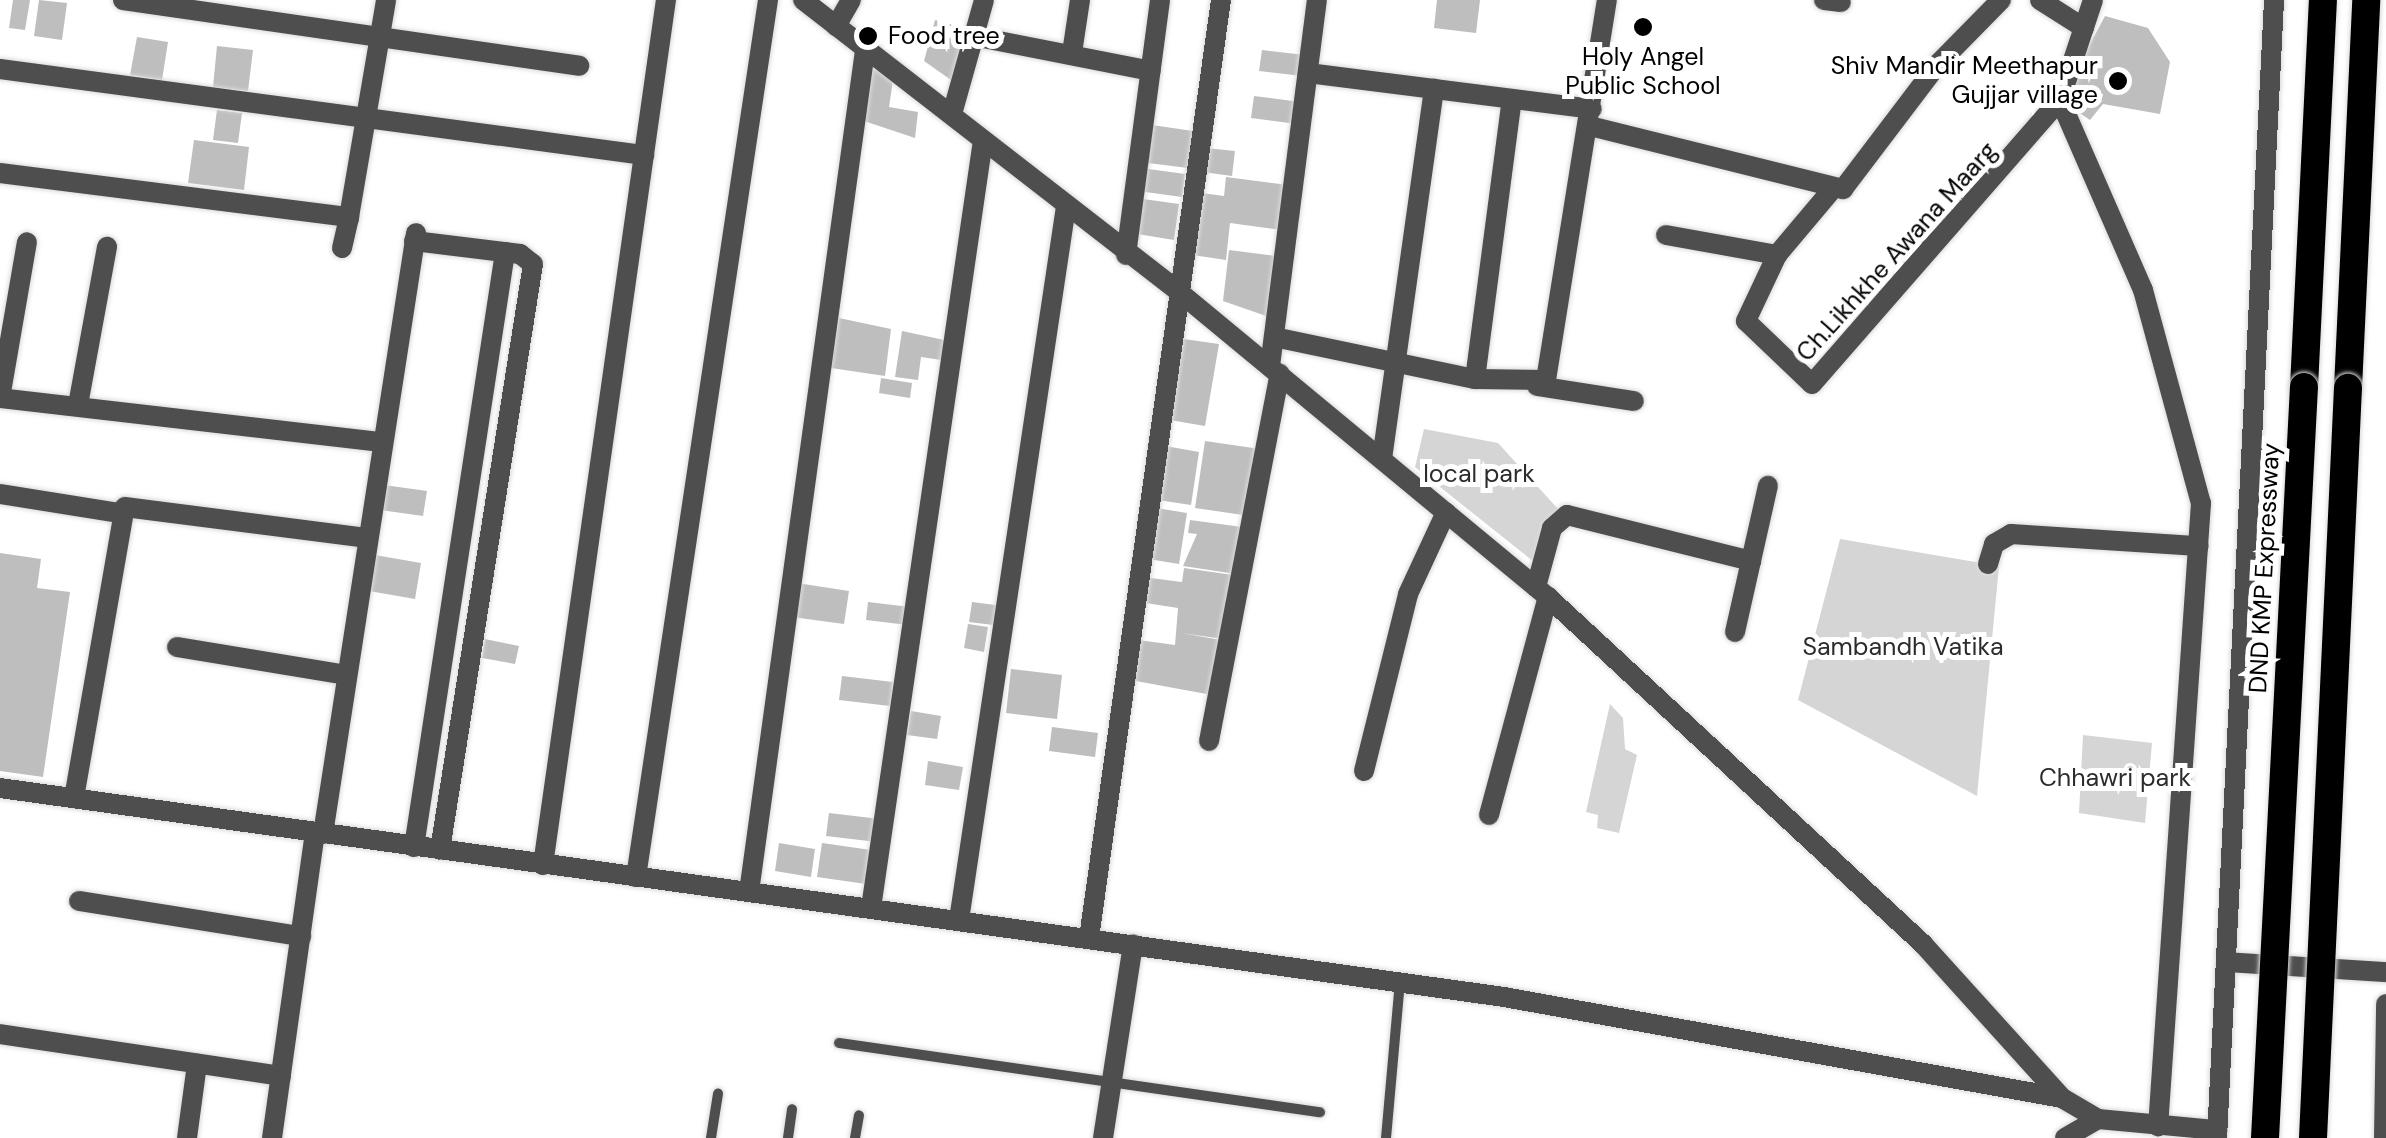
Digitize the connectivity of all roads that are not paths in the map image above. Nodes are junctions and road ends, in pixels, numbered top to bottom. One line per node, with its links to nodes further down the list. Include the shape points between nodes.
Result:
1 (122, 0): 22 (street)
2 (386, 0): 22 (street)
3 (666, 0): 36 (street)
4 (768, 0): 80 (street)
5 (803, 0): 19 (street)
6 (851, 0): 19 (street)
7 (984, 0): 21 (street)
8 (1080, 0): 24 (street)
9 (1160, 0): 27 (street)
10 (1221, 0): 48 (street)
11 (1317, 0): 28 (street)
12 (1607, 0): 33 (street)
13 (2002, 0): 38 (street, Ch.Likhkhe Awana Maarg, via 1938,64 1852,179)
14 (2040, 0): 20 (street)
15 (2093, 0): 20 (street)
16 (2274, 0): 88 (street)
17 (2323, 0): 115 (highway, DND KMP Expressway, bridge)
18 (2366, 0): 116 (highway, bridge)
19 (836, 26): 23 (street)
20 (2084, 28): 31 (street)
21 (972, 36): 24 (street); 32 (street)
22 (381, 37): 25 (street); 34 (street)
23 (866, 51): 32 (street); 81 (street)
24 (1072, 53): 27 (street)
25 (579, 66)
26 (0, 69): 34 (street)
27 (1151, 71): 46 (street)
28 (1308, 73): 29 (street); 49 (street)
29 (1434, 89): 30 (street); 50 (street)
30 (1512, 99): 33 (street); 52 (street)
31 (2060, 100): 47 (street, Ch.Likhkhe Awana Maarg, via 1812,384 1746,321); 64 (street, via 2143,290 2200,503)
32 (952, 114): 35 (street)
33 (1591, 118): 38 (street); 53 (street, via 1552,368)
34 (367, 120): 36 (street); 40 (street)
35 (982, 140): 39 (street); 83 (street)
36 (644, 155): 79 (street)
37 (0, 172): 40 (street)
38 (1830, 192): 47 (street, Ch.Likhkhe Awana Maarg)
39 (1066, 207): 46 (street); 84 (street)
40 (349, 217): 44 (street)
41 (1666, 236): 47 (street)
42 (27, 242): 54 (street)
43 (107, 247): 56 (street)
44 (342, 248)
45 (505, 252): 57 (street, via 415,237); 77 (street); 78 (street, via 532,264)
46 (1126, 255): 48 (street)
47 (1777, 255)
48 (1178, 291): 51 (street); 86 (street)
49 (1274, 337): 50 (street); 51 (street)
50 (1394, 364): 52 (street); 58 (street)
51 (1275, 370): 58 (street); 71 (street)
52 (1475, 379): 53 (street)
53 (1537, 386): 55 (street)
54 (0, 398): 56 (street)
55 (1634, 401)
56 (78, 406): 57 (street)
57 (382, 442): 63 (street)
58 (1382, 459): 61 (street)
59 (1768, 486): 65 (street)
60 (0, 494): 62 (street)
61 (1446, 512): 67 (street); 72 (street, via 1408,594)
62 (119, 514): 63 (street, via 144,505); 74 (street)
63 (368, 538): 70 (street)
64 (2199, 546): 66 (street, via 2011,534 1994,544); 104 (street)
65 (1751, 560): 67 (street, via 1566,515 1552,528); 68 (street)
66 (1988, 564)
67 (1542, 592): 75 (street); 99 (street, via 1923,944)
68 (1736, 632)
69 (177, 647): 70 (street)
70 (347, 674): 76 (street)
71 (1209, 741)
72 (1364, 771)
73 (0, 788): 74 (street)
74 (74, 798): 76 (street)
75 (1489, 815)
76 (319, 833): 77 (street); 85 (street)
77 (414, 847): 78 (street)
78 (440, 850): 79 (street)
79 (543, 865): 80 (street)
80 (636, 877): 81 (street)
81 (748, 892): 83 (street)
82 (79, 901): 85 (street)
83 (870, 908): 84 (street)
84 (959, 920): 86 (street)
85 (301, 936): 95 (street)
86 (1089, 938): 87 (street)
87 (1133, 944): 90 (street); 96 (street)
88 (2226, 962): 89 (street); 105 (street)
89 (2386, 972)
90 (1400, 982): 99 (street); 113 (lane)
91 (2386, 1004): 97 (street)
92 (0, 1034): 94 (street)
93 (839, 1043): 96 (lane)
94 (197, 1064): 95 (street); 107 (street)
95 (281, 1076): 108 (street)
96 (1111, 1083): 101 (lane); 112 (street)
97 (2385, 1085): 106 (street)
98 (718, 1094): 109 (lane)
99 (2062, 1098): 103 (street)
100 (792, 1109): 110 (lane)
101 (1320, 1112)
102 (859, 1114): 111 (lane)
103 (2098, 1120): 104 (street); 114 (street)
104 (2158, 1132): 105 (street)
105 (2217, 1134)
106 (2385, 1136)
107 (187, 1138)
108 (272, 1138)
109 (712, 1138)
110 (788, 1138)
111 (856, 1138)
112 (1103, 1138)
113 (1386, 1138)
114 (2065, 1138)
115 (2265, 1138)
116 (2314, 1138)

